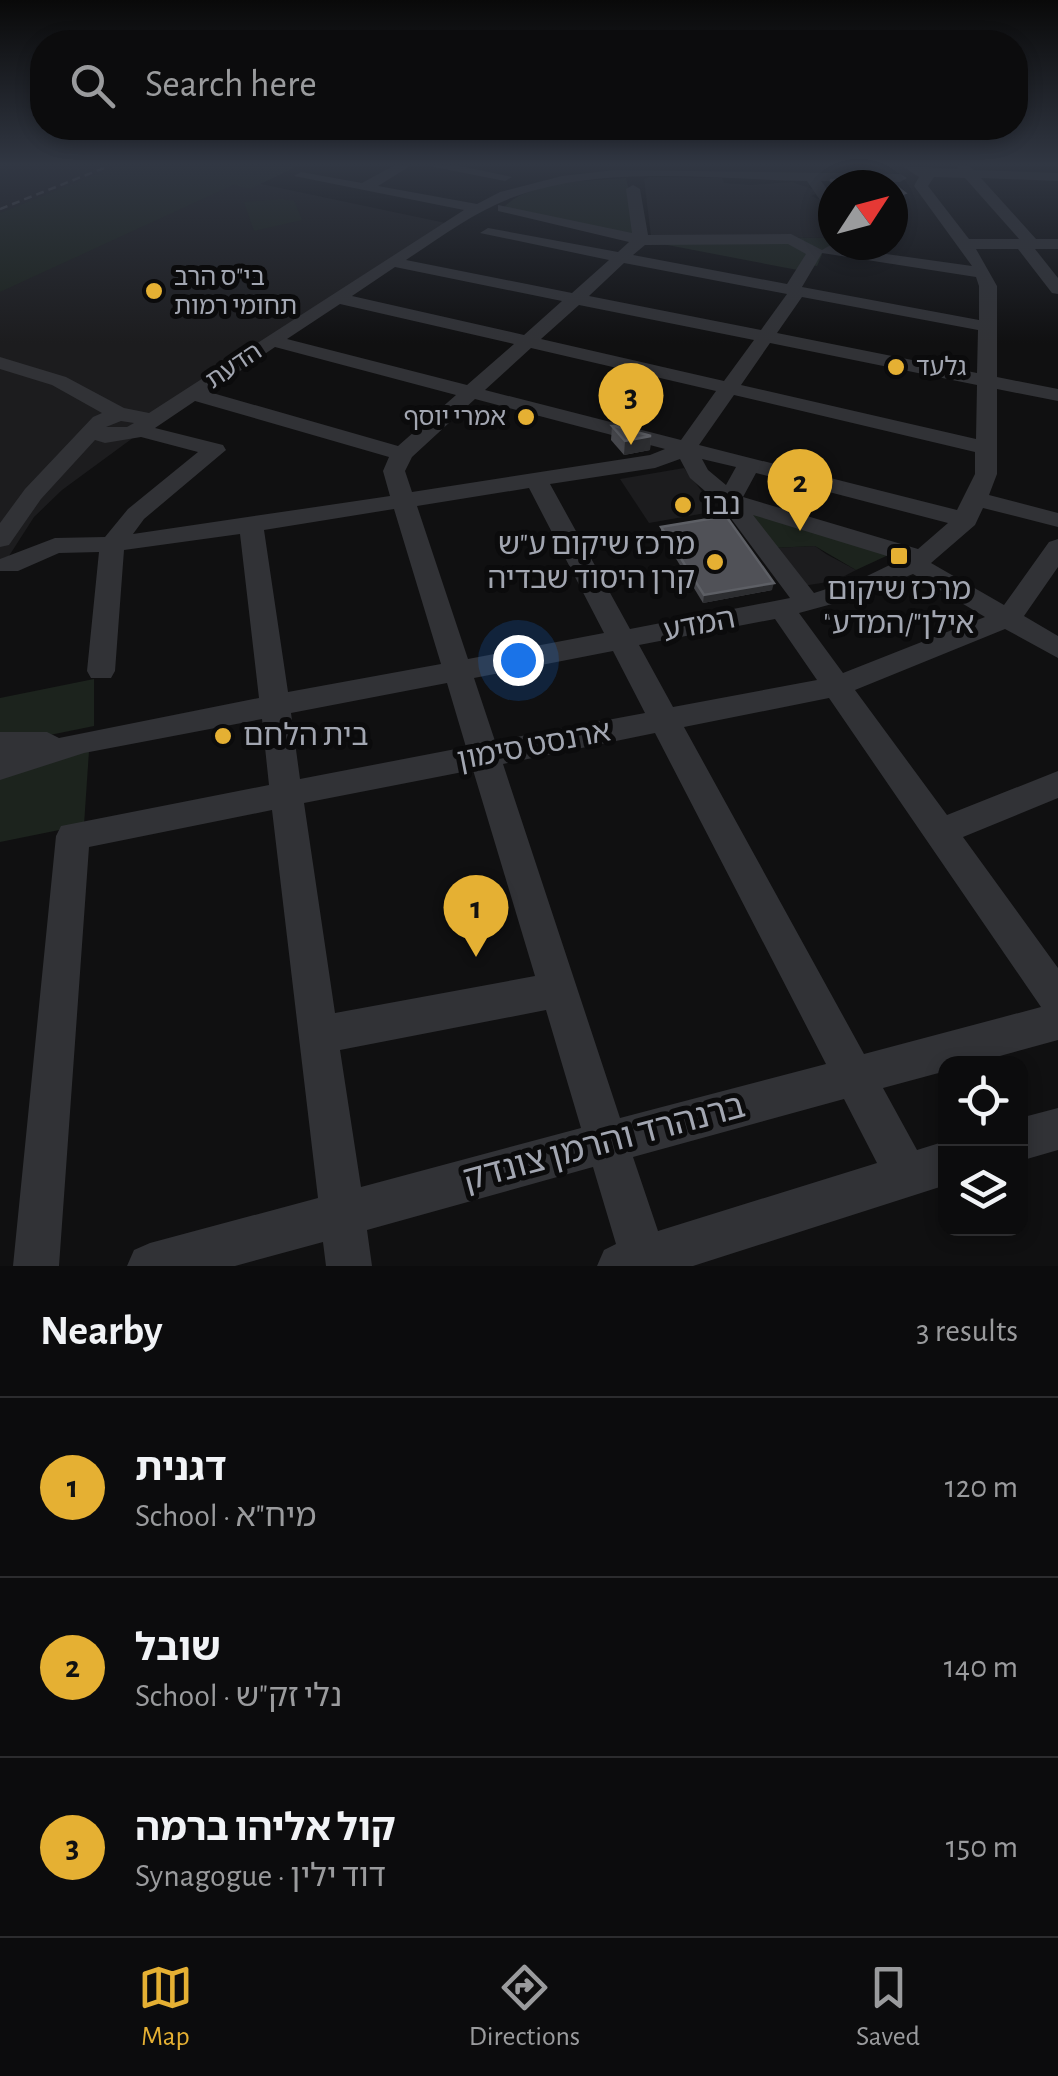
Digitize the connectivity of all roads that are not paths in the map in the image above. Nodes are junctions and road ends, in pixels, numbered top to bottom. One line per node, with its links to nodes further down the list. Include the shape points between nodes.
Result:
1 (449, 225): 15 (street, הדעת)
2 (574, 225): 7 (street)
3 (638, 225): 7 (street)
4 (950, 225): 9 (street)
5 (1011, 225): 10 (street)
6 (488, 232): 13 (street)
7 (640, 241): 8 (street); 13 (street)
8 (818, 244)
9 (964, 244): 10 (street); 17 (street)
10 (1028, 244): 11 (street); 18 (street)
11 (1058, 244)
12 (818, 256): 19 (street)
13 (621, 258): 19 (street); 21 (street)
14 (876, 260): 16 (street)
15 (392, 262): 20 (street, הדעת); 21 (street)
16 (883, 262): 17 (street)
17 (984, 273): 22 (street)
18 (1058, 289)
19 (795, 291): 22 (street); 23 (street)
20 (338, 298): 24 (street, הדעת); 25 (street)
21 (576, 300): 23 (street); 25 (street)
22 (988, 327): 27 (street)
23 (764, 338): 27 (street); 28 (street)
24 (272, 341): 29 (street); 30 (street, הדעת)
25 (530, 342): 28 (street); 29 (street)
26 (1, 363): 32 (street, via 59,380)
27 (988, 384): 31 (street); 35 (street)
28 (728, 388): 34 (street); 35 (street)
29 (472, 391): 33 (street); 36 (street)
30 (190, 395): 32 (street, הדעת); 36 (street)
31 (1058, 395)
32 (117, 421): 45 (street, הדעת); 46 (street, הדעת, via 33,494); 47 (street, via 215,450 136,514)
33 (604, 425): 34 (street); 38 (street, via 598,432)
34 (686, 448): 37 (street); 38 (street); 40 (street, via 698,474)
35 (988, 448): 42 (street)
36 (402, 454): 41 (street, via 394,471)
37 (749, 464): 40 (street); 42 (street, via 884,499)
38 (621, 467): 39 (street)
39 (537, 480): 41 (street); 54 (street)
40 (728, 500): 50 (street); 52 (street)
41 (401, 502): 44 (street); 57 (street)
42 (972, 510): 43 (street); 50 (street, המדע, via 943,544)
43 (1058, 520)
44 (250, 525): 47 (street); 59 (street)
45 (29, 530): 48 (street, via 36,541); 51 (street, הדעת)
46 (0, 540)
47 (112, 544): 48 (street); 56 (street)
48 (55, 546): 51 (street)
49 (1058, 547): 53 (street)
50 (917, 561): 52 (street, המדע); 53 (street)
51 (5, 576)
52 (795, 606): 54 (street, המדע); 58 (street)
53 (1003, 617): 55 (street); 58 (street, ארנסט סימון)
54 (622, 640): 57 (street, המדע); 60 (street)
55 (1058, 648)
56 (101, 670)
57 (456, 671): 59 (street, המדע); 63 (street)
58 (838, 686): 60 (street, ארנסט סימון); 67 (street)
59 (275, 706): 61 (street, המדע); 66 (street)
60 (664, 720): 63 (street, ארנסט סימון); 72 (street)
61 (83, 742): 62 (street, המדע); 64 (street, המדע)
62 (0, 744)
63 (482, 756): 66 (street, ארנסט סימון); 69 (street)
64 (0, 768)
65 (1058, 784): 67 (street)
66 (286, 794): 71 (street); 79 (street, ארנסט סימון, via 73,836)
67 (942, 832): 68 (street)
68 (1058, 999)
69 (562, 1006): 71 (street); 75 (street)
70 (1058, 1020): 72 (street, ברנהרד והרמן צונדק)
71 (318, 1035): 77 (street)
72 (853, 1076): 75 (street, ברנהרד והרמן צונדק); 76 (street)
73 (1058, 1129): 74 (street)
74 (1028, 1138)
75 (606, 1142): 77 (street, ברנהרד והרמן צונדק); 78 (street)
76 (926, 1169): 78 (street)
77 (342, 1214): 80 (street, ברנהרד והרמן צונדק); 81 (street)
78 (632, 1262)
79 (36, 1266)
80 (150, 1266)
81 (349, 1266)

